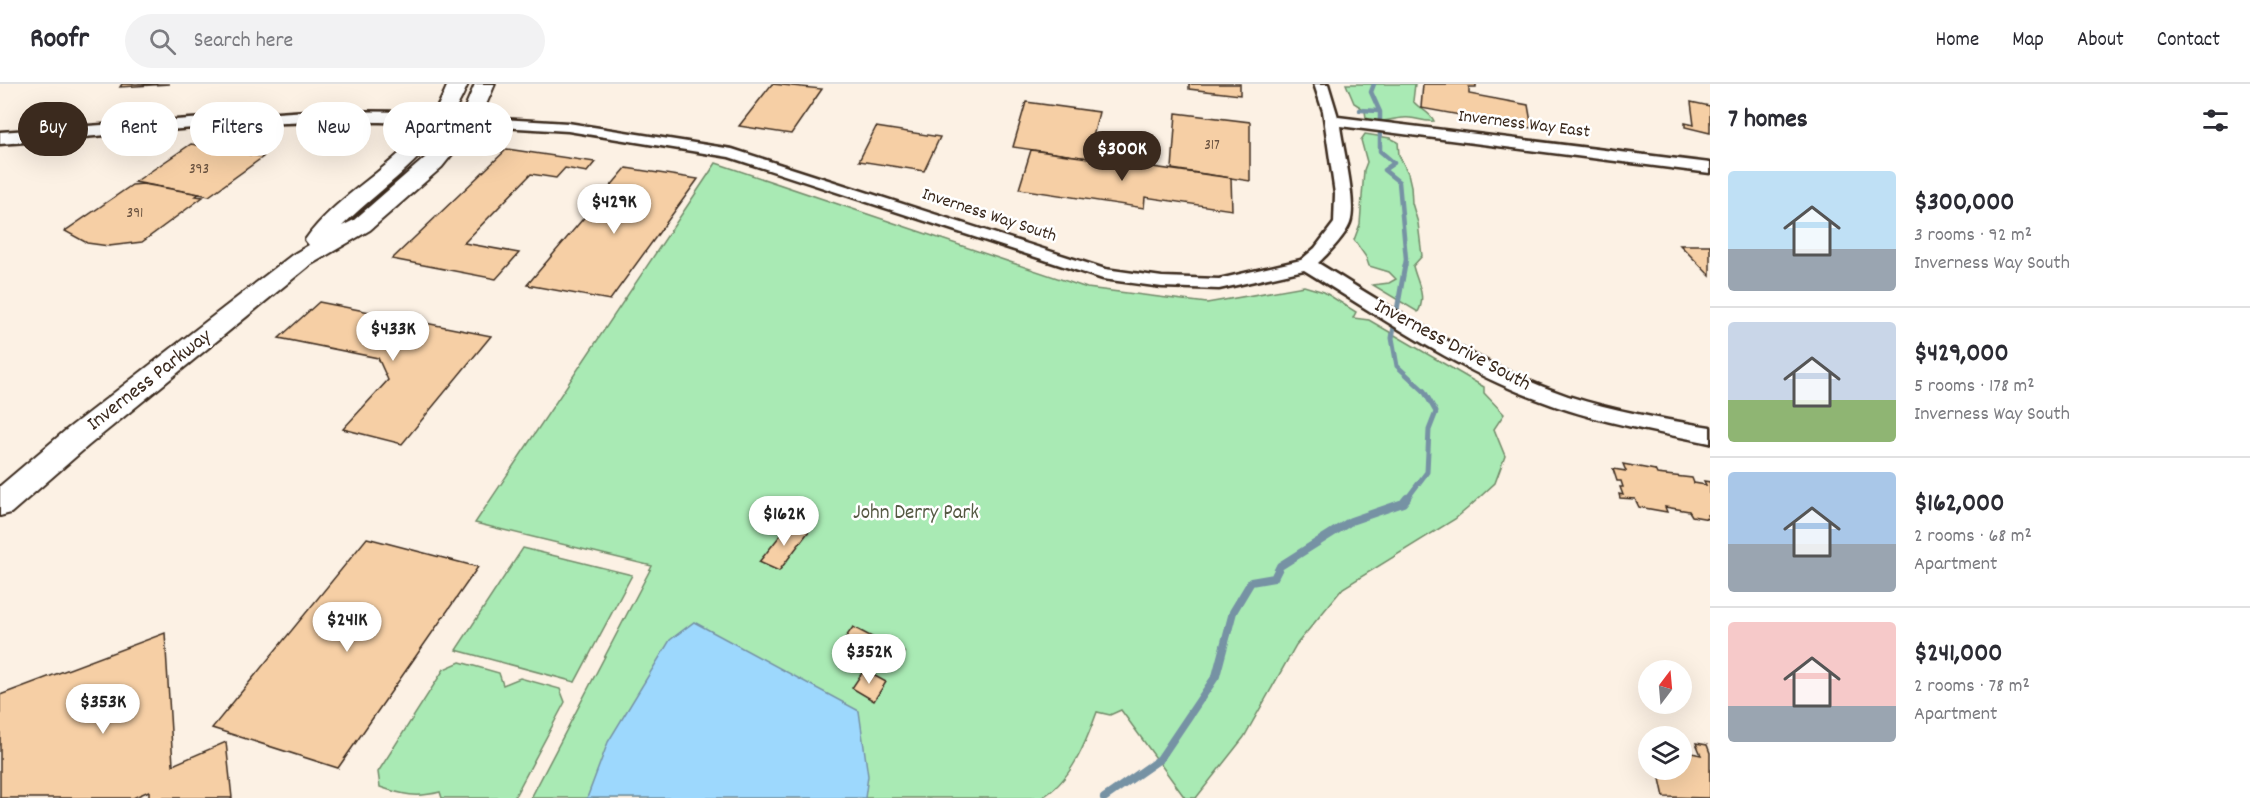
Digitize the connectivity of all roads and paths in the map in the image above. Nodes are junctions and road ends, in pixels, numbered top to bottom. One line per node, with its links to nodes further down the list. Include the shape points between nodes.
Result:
1 (458, 84): 4 (main road)
2 (484, 84): 5 (main road, Inverness Parkway)
3 (1321, 84): 7 (street)
4 (450, 102)
5 (476, 102)
6 (383, 118): 9 (street, via 307,116)
7 (1332, 120): 12 (street, Inverness Way East); 14 (street, via 1343,194 1342,224)
8 (513, 124): 14 (street, Inverness Way South, via 568,127 732,153 1118,276 1219,284)
9 (0, 138)
10 (409, 156): 13 (main road, Inverness Parkway, via 332,222)
11 (439, 156): 13 (main road, Inverness Parkway, via 362,225)
12 (1710, 168)
13 (301, 260): 16 (main road, Inverness Parkway)
14 (1307, 264): 15 (street, Inverness Drive South, via 1482,367 1542,394 1625,419)
15 (1710, 435)
16 (0, 504)

